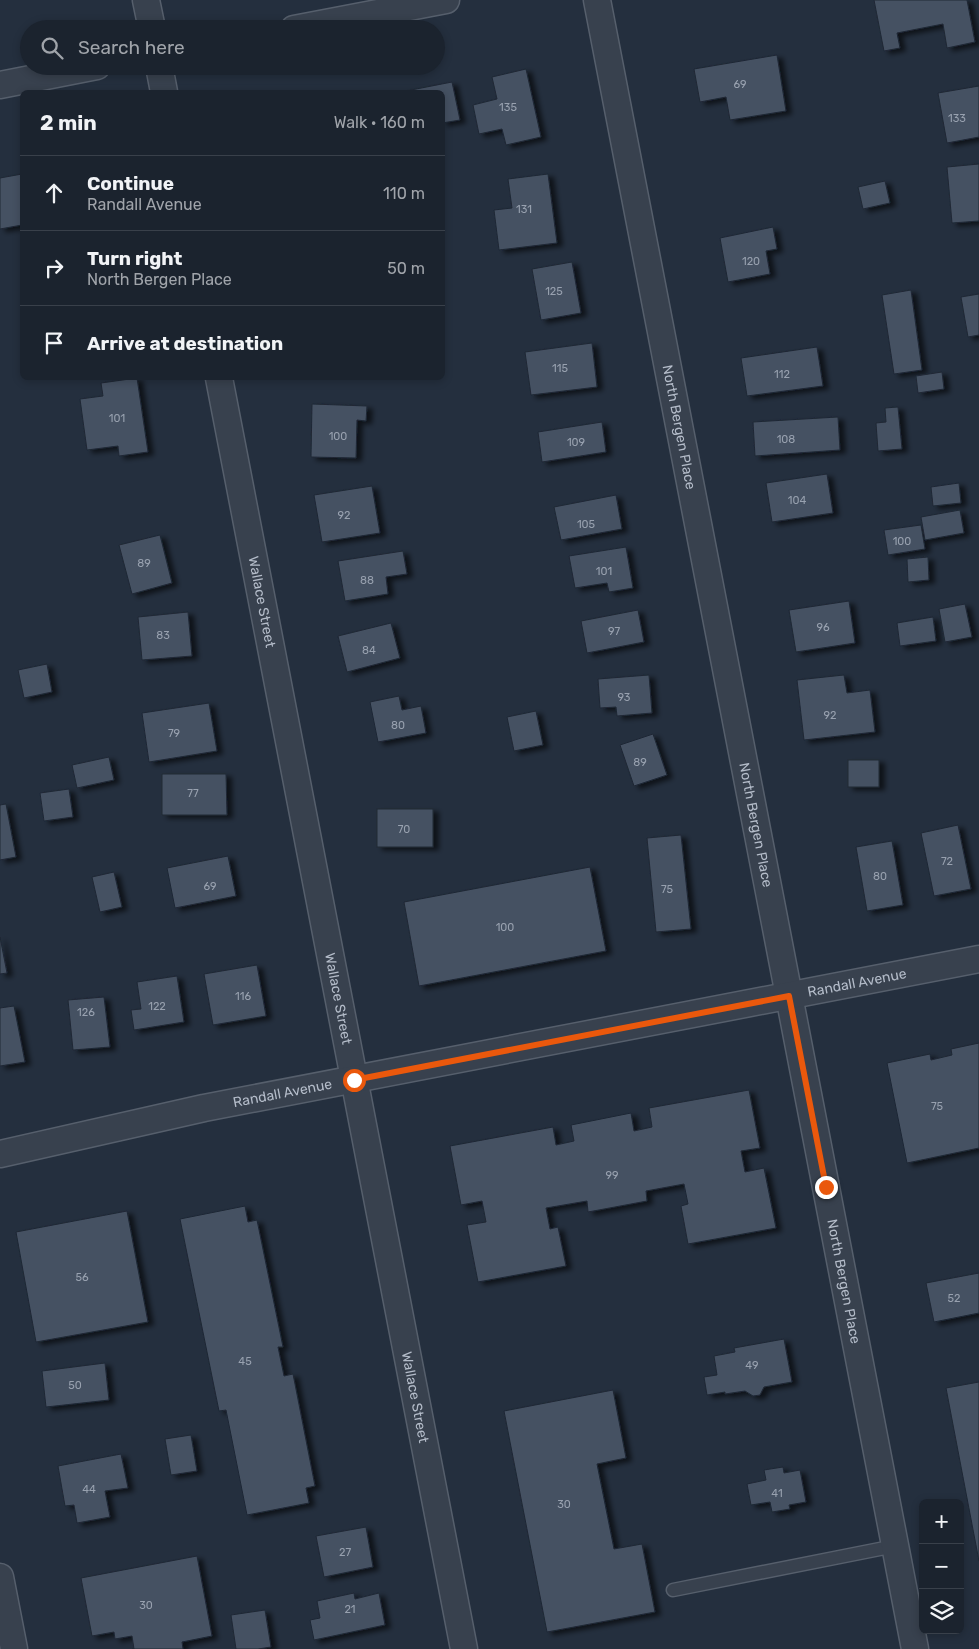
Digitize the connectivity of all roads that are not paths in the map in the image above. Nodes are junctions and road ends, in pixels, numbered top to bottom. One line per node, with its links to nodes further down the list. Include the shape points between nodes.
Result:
1 (146, 0): 4 (street)
2 (446, 0): 5 (street)
3 (597, 0): 12 (street, North Bergen Place)
4 (150, 20)
5 (341, 20)
6 (51, 75): 8 (street)
7 (161, 75): 9 (street)
8 (0, 85)
9 (164, 90)
10 (219, 380): 13 (street, Wallace Street)
11 (979, 959): 12 (street, Randall Avenue)
12 (789, 996): 13 (street, Randall Avenue); 15 (street, North Bergen Place)
13 (354, 1080): 14 (street, Randall Avenue, via 204,1108); 19 (street, Wallace Street)
14 (0, 1154)
15 (895, 1546): 17 (lane); 20 (street, North Bergen Place)
16 (0, 1577): 18 (street)
17 (673, 1590)
18 (14, 1649)
19 (464, 1649)
20 (915, 1649)

